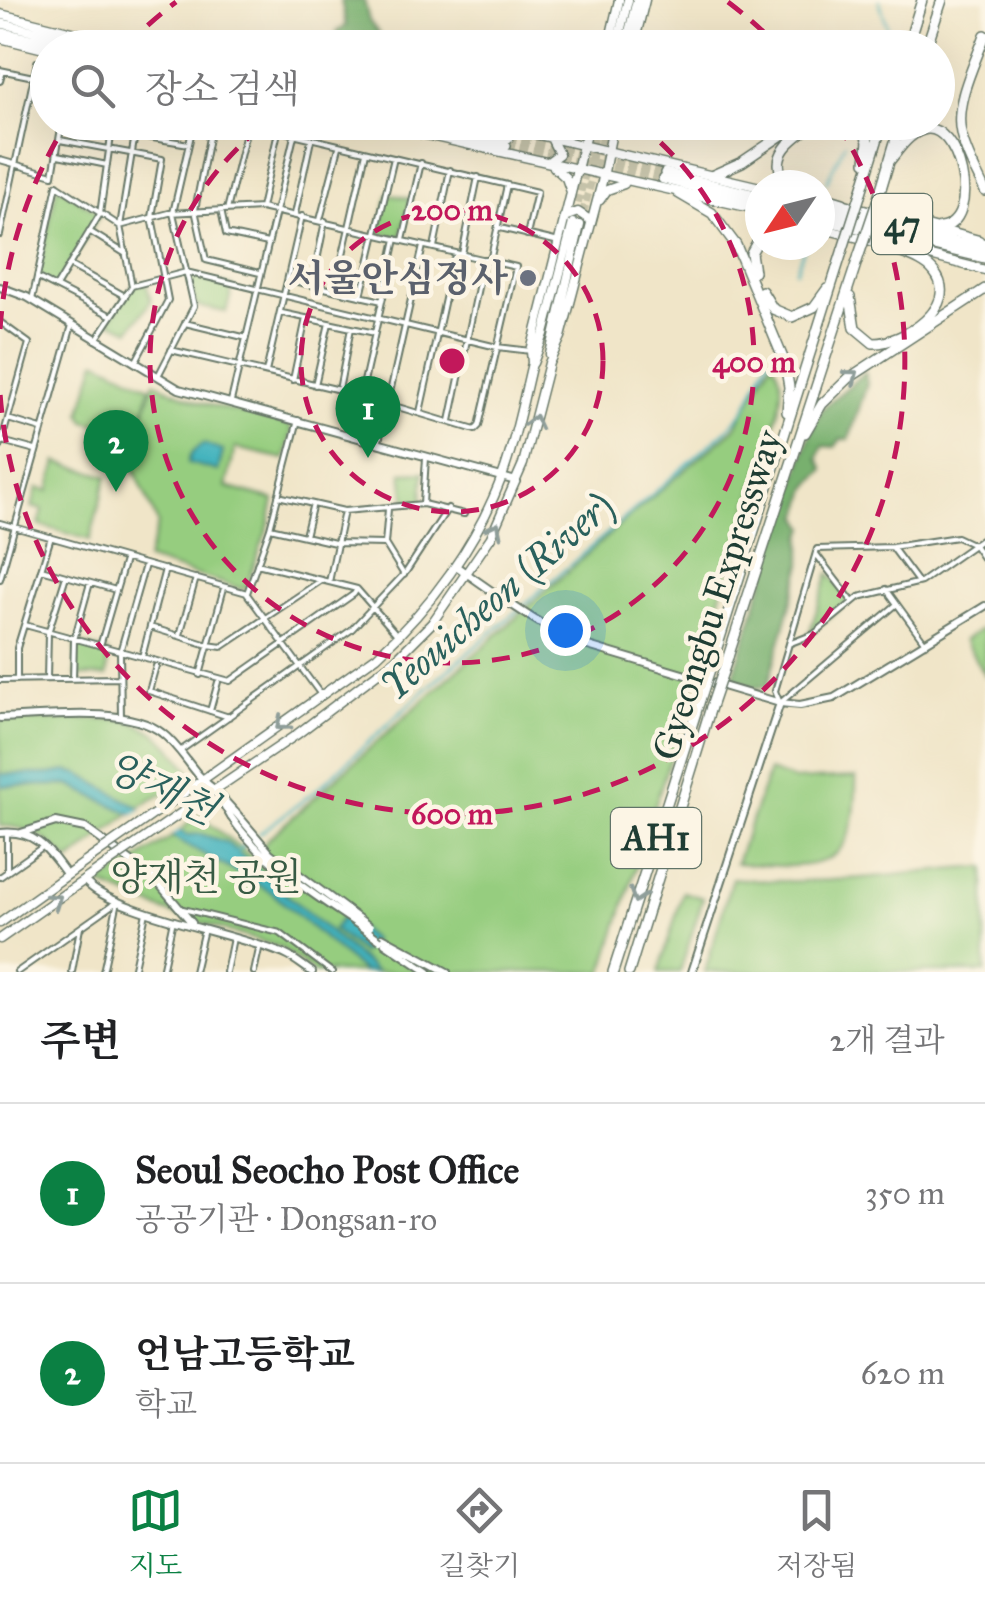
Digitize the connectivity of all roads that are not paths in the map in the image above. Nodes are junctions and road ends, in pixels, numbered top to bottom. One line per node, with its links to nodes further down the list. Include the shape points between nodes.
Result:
1 (619, 0): 11 (main road)
2 (628, 0): 12 (main road)
3 (637, 0): 13 (main road)
4 (645, 0): 14 (main road)
5 (922, 0): 15 (highway)
6 (942, 0): 16 (highway)
7 (0, 14): 10 (main road)
8 (0, 23): 9 (main road)
9 (30, 30)
10 (64, 30)
11 (612, 30)
12 (620, 30)
13 (630, 30)
14 (638, 30)
15 (911, 30)
16 (932, 30)
17 (0, 35): 19 (main road); 20 (main road)
18 (985, 35): 76 (highway, via 960,123)
19 (30, 40)
20 (30, 44)
21 (2, 71): 22 (street); 23 (street)
22 (30, 77)
23 (0, 81)
24 (30, 96): 62 (street)
25 (60, 140): 51 (street); 55 (street)
26 (111, 140): 51 (street)
27 (134, 140): 54 (street)
28 (165, 140): 48 (street)
29 (190, 140): 48 (street)
30 (209, 140): 86 (street)
31 (241, 140): 87 (street)
32 (276, 140): 85 (street)
33 (293, 140): 88 (street)
34 (311, 140): 50 (street); 92 (street)
35 (446, 140): 60 (main road)
36 (550, 140): 60 (main road, via 559,152)
37 (566, 140): 49 (main road)
38 (585, 140): 49 (main road)
39 (610, 140): 52 (main road)
40 (617, 140): 56 (main road)
41 (774, 140): 67 (highway)
42 (790, 140): 66 (highway)
43 (868, 140): 72 (highway)
44 (877, 140): 72 (highway, Gyeongbu Expressway)
45 (896, 140): 61 (highway, Gyeongbu Expressway)
46 (908, 140): 61 (highway)
47 (951, 140): 100 (highway, via 974,198 964,218)
48 (189, 144): 89 (street)
49 (584, 145): 52 (main road); 65 (main road)
50 (339, 146): 53 (street); 94 (street)
51 (110, 150): 54 (street); 63 (street)
52 (608, 150): 56 (main road); 69 (main road)
53 (366, 152): 57 (street); 98 (street)
54 (132, 154): 93 (street, via 162,160); 97 (street)
55 (57, 155): 63 (street); 68 (street)
56 (633, 156): 67 (main road)
57 (394, 158): 59 (street); 103 (street)
58 (0, 160): 62 (street)
59 (422, 163): 64 (street); 107 (street)
60 (546, 163): 65 (main road); 79 (main road, via 565,176)
61 (888, 163): 122 (highway, Gyeongbu Expressway, bridge)
62 (15, 164): 68 (street); 104 (street)
63 (107, 165): 91 (street)
64 (450, 170): 70 (street); 112 (street)
65 (578, 170): 69 (main road); 79 (main road)
66 (781, 170)
67 (713, 175): 71 (main road)
68 (53, 176): 73 (street)
69 (603, 176): 75 (main road); 95 (main road)
70 (478, 177): 74 (street); 115 (street)
71 (745, 182)
72 (864, 183): 120 (highway, Gyeongbu Expressway, bridge)
73 (57, 185): 91 (street); 127 (street)
74 (507, 185): 99 (street); 105 (street, via 537,192)
75 (643, 185): 77 (main road); 95 (main road, via 611,187)
76 (985, 191)
77 (678, 193): 84 (main road); 178 (highway, via 709,210 730,234 778,344 789,387)
78 (745, 193): 80 (highway, via 664,176)
79 (571, 195): 95 (main road)
80 (745, 202)
81 (835, 202): 83 (highway)
82 (835, 203): 111 (main road, 47)
83 (843, 203): 100 (main road)
84 (745, 204)
85 (261, 208): 87 (street); 88 (street)
86 (195, 210): 87 (street); 89 (street); 125 (street, via 206,260)
87 (224, 210): 109 (street, via 226,234)
88 (276, 210): 92 (street); 109 (street)
89 (173, 213): 93 (street); 124 (street)
90 (835, 213): 111 (highway)
91 (100, 214): 97 (street); 101 (street)
92 (298, 215): 94 (street); 128 (street)
93 (152, 217): 97 (street); 126 (street)
94 (322, 221): 98 (street); 129 (street)
95 (577, 221): 108 (main road); 160 (main road); 182 (main road, one-way to 95, via 560,337)
96 (835, 223): 116 (highway)
97 (120, 226): 114 (street)
98 (350, 227): 103 (street); 135 (street)
99 (498, 228): 105 (street); 119 (street)
100 (940, 228): 111 (main road)
101 (88, 232): 114 (street); 121 (street)
102 (835, 232): 113 (main road, 47)
103 (376, 234): 106 (street); 138 (street)
104 (0, 235)
105 (528, 236): 108 (street)
106 (396, 239): 107 (street); 140 (street)
107 (403, 240): 110 (street)
108 (559, 242): 158 (main road)
109 (268, 243): 125 (street)
110 (424, 244): 112 (street); 148 (street)
111 (984, 245)
112 (434, 247): 115 (street)
113 (892, 248): 122 (highway, via 930,268 942,291 931,315 892,340 873,343 855,328 849,309); 123 (main road, 47)
114 (126, 254): 130 (street)
115 (461, 254): 117 (street); 152 (street, via 454,258)
116 (985, 258)
117 (484, 259): 119 (street); 155 (street)
118 (752, 260): 120 (highway, via 768,303 786,316 817,304)
119 (490, 261): 156 (street, via 516,267)
120 (839, 264): 178 (highway, Gyeongbu Expressway / AH1)
121 (69, 265): 132 (street); 136 (street)
122 (854, 270): 179 (highway, Gyeongbu Expressway / AH1)
123 (985, 270)
124 (186, 272): 126 (street); 134 (street); 146 (street, via 194,306)
125 (261, 273): 134 (street)
126 (165, 277): 130 (street); 159 (street, via 168,300)
127 (38, 278): 132 (street); 139 (street)
128 (287, 279): 129 (street); 137 (street)
129 (312, 285): 135 (street)
130 (132, 286): 136 (street)
131 (0, 287): 139 (street)
132 (56, 287): 142 (street)
133 (985, 289): 179 (highway, one-way to 133, via 840,385)
134 (257, 290): 137 (street); 153 (street)
135 (335, 290): 138 (street)
136 (125, 296): 142 (street)
137 (283, 296): 141 (street); 144 (street)
138 (361, 296): 140 (street)
139 (32, 300): 149 (street)
140 (382, 301): 144 (street)
141 (280, 313): 143 (street); 162 (street)
142 (112, 316): 154 (street)
143 (306, 318): 145 (street); 164 (street)
144 (378, 318): 148 (street); 151 (street)
145 (329, 323): 150 (street); 165 (street)
146 (185, 324): 153 (street); 157 (street)
147 (1, 325): 171 (street, via 28,343)
148 (406, 325): 152 (street); 169 (street)
149 (72, 326): 154 (street); 174 (street)
150 (350, 328): 151 (street); 166 (street)
151 (375, 333): 167 (street)
152 (438, 333): 155 (street); 170 (street)
153 (246, 338): 161 (street)
154 (96, 340): 159 (street)
155 (468, 340): 156 (street); 173 (street)
156 (498, 347): 158 (street); 173 (street, via 478,426)
157 (171, 350): 161 (street); 163 (street)
158 (531, 352): 160 (main road)
159 (135, 363): 163 (street)
160 (532, 363): 181 (main road)
161 (238, 368): 162 (street); 168 (street)
162 (266, 374): 164 (street)
163 (158, 376): 168 (street)
164 (293, 380): 165 (street)
165 (315, 385): 166 (street)
166 (339, 390): 167 (street)
167 (361, 396): 169 (street)
168 (230, 401): 172 (street)
169 (387, 404): 170 (street); 175 (street)
170 (420, 413): 173 (street)
171 (8, 419): 174 (street); 176 (street)
172 (298, 419): 175 (street); 183 (street)
173 (450, 422)
174 (42, 429): 177 (street)
175 (379, 441): 180 (street)
176 (1, 444): 177 (street)
177 (35, 450): 191 (street)
178 (780, 452): 290 (highway, Gyeongbu Expressway / AH1, one-way to 290, bridge)
179 (794, 453): 291 (highway, Gyeongbu Expressway / AH1, bridge)
180 (426, 454): 181 (street); 184 (street)
181 (502, 475): 182 (street); 205 (main road)
182 (516, 480): 208 (main road, one-way to 182)
183 (278, 496): 185 (street); 192 (street)
184 (423, 504): 186 (street); 187 (street)
185 (312, 505): 188 (street); 193 (street)
186 (389, 507): 188 (street); 197 (street)
187 (448, 508): 189 (street); 209 (street)
188 (344, 511): 196 (street)
189 (464, 514)
190 (0, 523): 191 (street)
191 (14, 527): 194 (street); 212 (street)
192 (270, 528): 193 (street); 204 (street)
193 (305, 536): 196 (street)
194 (51, 537): 201 (street); 206 (street)
195 (985, 537): 198 (street)
196 (335, 543): 197 (street); 213 (street)
197 (384, 544): 209 (street)
198 (974, 545): 199 (street, via 957,537); 202 (street); 214 (street)
199 (892, 547): 200 (street); 214 (street)
200 (816, 552): 221 (street); 233 (street)
201 (125, 558): 203 (street); 219 (street)
202 (985, 561)
203 (145, 564): 207 (street); 237 (street)
204 (257, 564): 213 (street); 220 (street)
205 (456, 566): 208 (street); 230 (main road)
206 (41, 568): 210 (street); 226 (street)
207 (165, 570): 211 (street); 227 (street)
208 (468, 574): 249 (street, bridge, via 568,640); 256 (main road, via 395,660)
209 (404, 575): 224 (street)
210 (66, 576): 215 (street); 228 (street)
211 (196, 578): 216 (street); 229 (street)
212 (0, 579)
213 (326, 581): 217 (street); 225 (street)
214 (918, 582): 218 (street)
215 (90, 583): 219 (street); 231 (street)
216 (225, 586): 220 (street); 236 (street)
217 (357, 589): 224 (street); 232 (street)
218 (886, 589): 221 (street); 222 (street)
219 (116, 590): 235 (street)
220 (247, 593): 225 (street)
221 (852, 601): 233 (street, via 814,634)
222 (897, 604): 234 (street); 249 (street)
223 (985, 606): 234 (street)
224 (374, 607): 230 (street); 240 (street)
225 (265, 618): 232 (street); 236 (street, via 222,647)
226 (25, 625): 228 (street); 245 (street)
227 (150, 627): 229 (street); 238 (street)
228 (48, 633): 231 (street); 246 (street)
229 (180, 635): 236 (street)
230 (398, 637): 248 (main road)
231 (74, 640): 235 (street); 243 (street)
232 (284, 644): 240 (street); 247 (street, via 230,682)
233 (790, 644): 249 (street, via 775,691)
234 (926, 644): 249 (street, via 834,698)
235 (100, 646): 237 (street)
236 (208, 646): 241 (street)
237 (120, 652): 238 (street); 242 (street)
238 (141, 658): 239 (street)
239 (157, 664): 241 (street); 250 (street, via 150,691)
240 (301, 668): 248 (street); 252 (street)
241 (200, 675): 247 (street)
242 (121, 678): 243 (street); 251 (street)
243 (73, 679): 246 (street)
244 (0, 680): 245 (street)
245 (17, 680): 246 (street)
246 (47, 680)
247 (218, 680): 250 (street)
248 (322, 695): 255 (main road, one-way to 255)
249 (780, 703): 292 (street)
250 (210, 711): 252 (street)
251 (121, 717): 253 (street); 254 (street, via 160,731)
252 (229, 717): 254 (street)
253 (0, 718)
254 (178, 752): 255 (street)
255 (202, 781): 256 (street); 263 (main road, bridge)
256 (215, 790): 265 (main road, bridge); 275 (street, bridge, via 270,853)
257 (39, 825): 259 (street); 260 (street); 267 (street, via 84,828 154,879)
258 (3, 832): 259 (street); 262 (street)
259 (21, 832): 260 (street)
260 (34, 837): 261 (street)
261 (45, 846): 262 (street); 263 (street)
262 (8, 872): 264 (street)
263 (66, 875): 271 (main road)
264 (0, 877)
265 (84, 880): 266 (street); 276 (main road, one-way to 265)
266 (118, 901): 269 (street); 272 (street); 280 (street)
267 (174, 903): 270 (street); 273 (street)
268 (183, 909): 287 (street, via 280,933)
269 (146, 911): 270 (street); 281 (street)
270 (170, 919): 273 (street); 282 (street)
271 (0, 923)
272 (80, 928): 278 (street); 279 (street)
273 (200, 928): 274 (street); 283 (street)
274 (234, 937): 277 (street); 284 (street)
275 (381, 938): 288 (street); 289 (street)
276 (0, 939)
277 (260, 945): 285 (street); 286 (street)
278 (17, 972)
279 (72, 972)
280 (103, 972)
281 (132, 972)
282 (162, 972)
283 (194, 972)
284 (226, 972)
285 (254, 972)
286 (310, 972)
287 (332, 972)
288 (428, 972)
289 (447, 972)
290 (613, 972)
291 (628, 972)
292 (692, 972)

